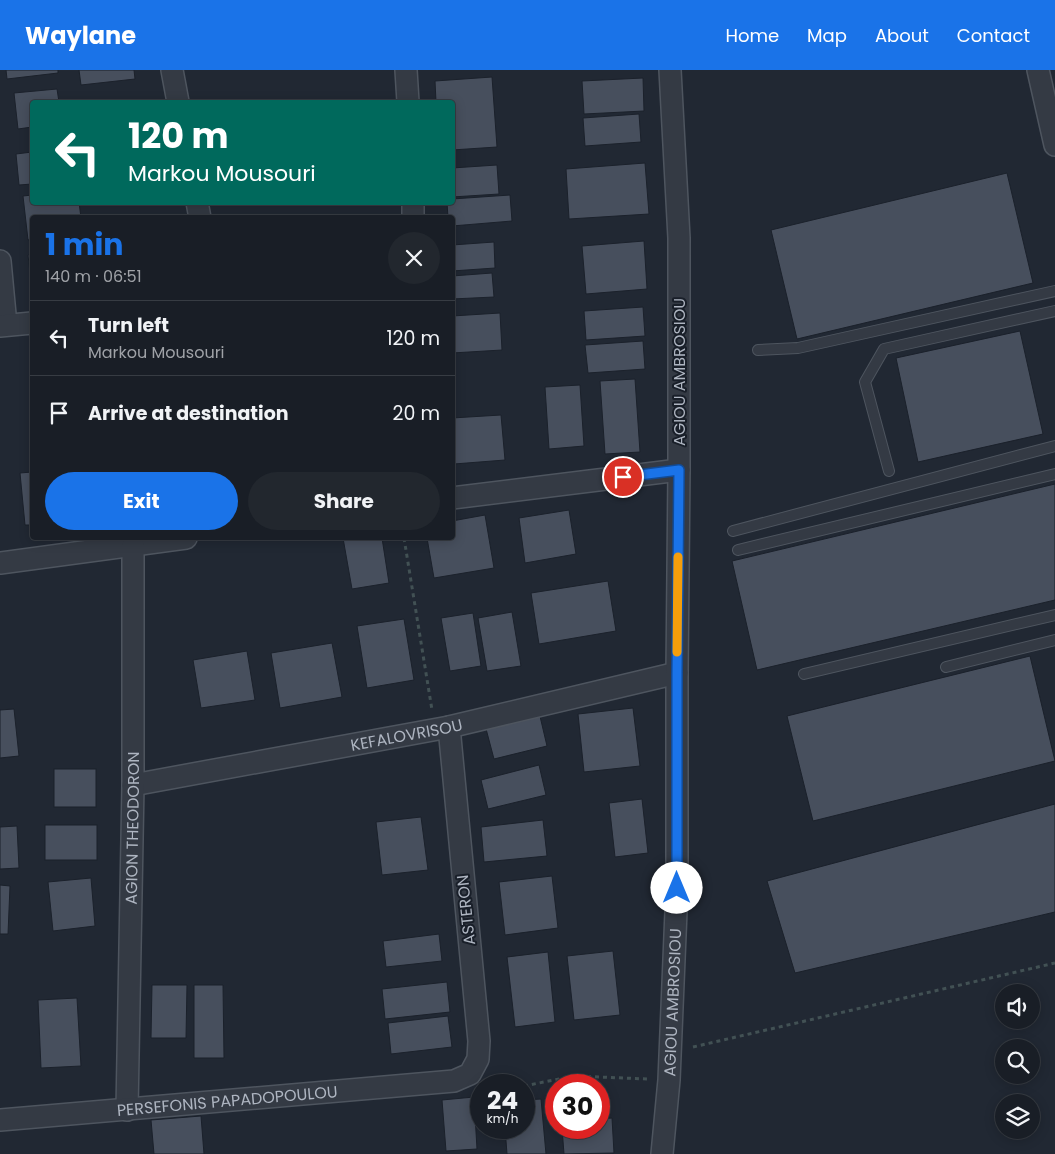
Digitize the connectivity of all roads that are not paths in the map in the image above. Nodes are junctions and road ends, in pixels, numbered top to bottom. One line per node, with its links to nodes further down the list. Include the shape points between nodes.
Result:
1 (172, 70): 5 (street)
2 (406, 70): 6 (street)
3 (670, 70): 15 (street, AGIOU AMBROSIOU, via 678,238)
4 (1038, 70): 7 (street)
5 (178, 100)
6 (408, 100)
7 (1055, 145)
8 (0, 261): 12 (street)
9 (1055, 291): 13 (lane, via 798,348)
10 (1055, 311): 16 (lane, via 884,349 865,382)
11 (30, 323): 12 (street)
12 (3, 326)
13 (758, 350)
14 (1055, 446): 19 (lane)
15 (679, 470): 18 (street); 27 (street, AGIOU AMBROSIOU)
16 (889, 471)
17 (1055, 474): 22 (lane)
18 (455, 498)
19 (733, 531)
20 (173, 540): 21 (street)
21 (134, 546): 23 (street); 30 (street, AGION THEODORON)
22 (738, 550)
23 (0, 564)
24 (1055, 615): 28 (lane)
25 (1055, 640): 26 (lane)
26 (946, 668)
27 (677, 673): 29 (street, KEFALOVRISOU); 34 (street, AGIOU AMBROSIOU, via 677,888 669,1080)
28 (804, 674)
29 (442, 729): 30 (street, KEFALOVRISOU); 31 (street, ASTERON, via 479,1041 478,1059 470,1074)
30 (133, 785): 32 (street, AGION THEODORON)
31 (454, 1080): 32 (street, PERSEFONIS PAPADOPOULOU)
32 (127, 1110): 33 (street, PERSEFONIS PAPADOPOULOU)
33 (0, 1120)
34 (662, 1154)

